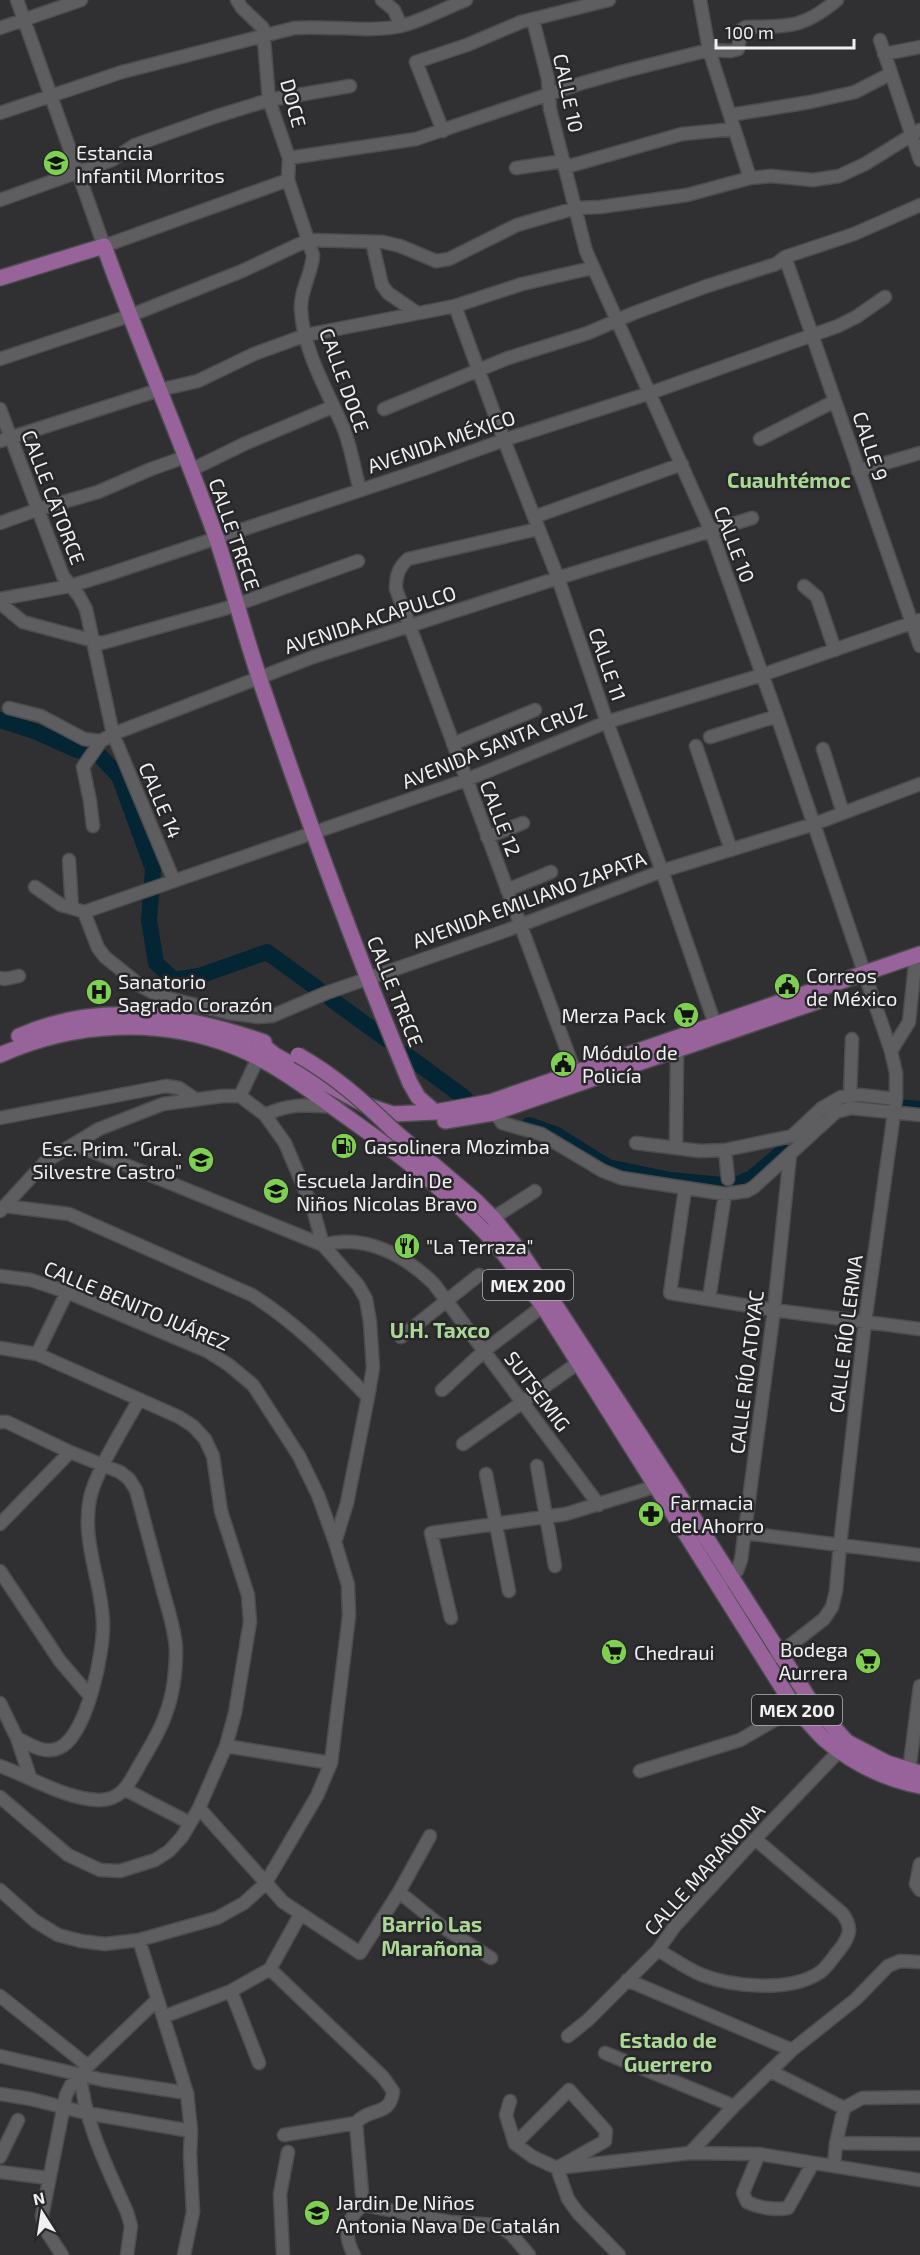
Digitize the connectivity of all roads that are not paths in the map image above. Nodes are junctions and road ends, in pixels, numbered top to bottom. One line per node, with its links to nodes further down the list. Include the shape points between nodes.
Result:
1 (17, 0): 9 (street, CALLE TRECE)
2 (81, 0): 9 (street)
3 (237, 0): 13 (street, via 260,25)
4 (382, 0): 11 (street, via 394,10)
5 (466, 0): 11 (street)
6 (609, 0): 10 (street)
7 (700, 0): 16 (street)
8 (837, 0): 16 (street, via 803,23 746,27 741,30 738,49)
9 (24, 19): 12 (street); 20 (street, CALLE TRECE)
10 (533, 20): 21 (street, CALLE 10); 26 (street, via 416,62)
11 (401, 26): 13 (street, via 294,28)
12 (0, 28)
13 (264, 36): 20 (street, via 122,72); 22 (street, DOCE)
14 (880, 40): 17 (street)
15 (920, 47): 17 (street)
16 (710, 50): 21 (street, via 582,82); 24 (street)
17 (884, 54): 18 (street)
18 (890, 74): 24 (street, via 855,92); 27 (street)
19 (350, 86): 22 (street)
20 (51, 95): 23 (street); 32 (street, CALLE TRECE)
21 (549, 95): 26 (street); 30 (street, CALLE 10)
22 (269, 100): 28 (street, DOCE); 32 (street, via 135,145 112,160)
23 (0, 113)
24 (730, 115): 25 (street)
25 (734, 129): 30 (street, via 682,134); 33 (street)
26 (443, 131): 28 (street, via 416,139)
27 (916, 131): 29 (street); 33 (street, via 839,176 813,180)
28 (289, 158): 34 (street, DOCE)
29 (920, 160)
30 (565, 164): 31 (street); 37 (street, CALLE 10)
31 (516, 168)
32 (78, 172): 35 (street); 40 (street, CALLE TRECE)
33 (750, 178): 37 (street, via 687,195)
34 (288, 180): 38 (street, CALLE DOCE); 40 (street)
35 (0, 200)
36 (920, 206): 41 (street)
37 (576, 208): 39 (street, via 517,225 449,259 436,261 400,246); 42 (street, CALLE 10)
38 (308, 240): 39 (street); 47 (street); 49 (street, CALLE DOCE, via 312,267 301,311)
39 (372, 242): 46 (street, via 381,285)
40 (104, 246): 43 (main road); 47 (main road, CALLE TRECE)
41 (785, 257): 48 (street, via 776,264); 50 (street, CALLE 9)
42 (592, 268): 45 (street, via 522,284); 48 (street, CALLE 10)
43 (0, 278)
44 (885, 297): 50 (street, AVENIDA MÉXICO, via 856,317)
45 (455, 306): 46 (street); 52 (street, CALLE 11)
46 (417, 313): 49 (street)
47 (129, 316): 51 (street); 53 (main road, CALLE TRECE)
48 (618, 321): 52 (street); 54 (street, CALLE 10)
49 (306, 335): 53 (street, via 198,381); 56 (street, CALLE DOCE)
50 (812, 336): 54 (street, AVENIDA MÉXICO); 55 (street, CALLE 9)
51 (0, 359)
52 (478, 369): 58 (street); 61 (street, CALLE 11)
53 (159, 390): 60 (street); 63 (main road, CALLE TRECE)
54 (650, 393): 61 (street, AVENIDA MÉXICO); 64 (street, CALLE 10)
55 (836, 401): 59 (street); 65 (street, CALLE 9)
56 (332, 407): 63 (street); 66 (street, CALLE DOCE, via 343,428)
57 (0, 409): 60 (street, CALLE CATORCE)
58 (384, 409)
59 (760, 439)
60 (5, 440): 67 (street, CALLE CATORCE)
61 (504, 440): 66 (street, AVENIDA MÉXICO); 70 (street, CALLE 11)
62 (920, 453): 65 (street)
63 (188, 463): 67 (street, via 151,469 98,492); 72 (main road, CALLE TRECE)
64 (682, 464): 70 (street); 71 (street, CALLE 10)
65 (858, 471): 79 (street, CALLE 9)
66 (360, 490): 72 (street, AVENIDA MÉXICO)
67 (39, 509): 69 (street); 75 (street, CALLE CATORCE)
68 (752, 518): 71 (street, AVENIDA ACAPULCO)
69 (0, 523)
70 (536, 523): 74 (street, CALLE 11); 80 (street, CALLE 12, via 408,559 400,565 396,589)
71 (711, 531): 74 (street, AVENIDA ACAPULCO); 84 (street, CALLE 10)
72 (216, 539): 75 (street, AVENIDA MÉXICO); 78 (main road, CALLE TRECE)
73 (358, 561): 78 (street)
74 (558, 578): 80 (street, AVENIDA ACAPULCO); 89 (street, CALLE 11)
75 (70, 586): 77 (street, AVENIDA MÉXICO); 81 (street, CALLE CATORCE, via 86,609)
76 (804, 586): 83 (street, via 817,597)
77 (0, 601): 81 (street, via 23,622)
78 (237, 604): 81 (street, via 102,643); 85 (main road, CALLE TRECE)
79 (916, 622): 82 (street, CALLE 9); 83 (street, AVENIDA SANTA CRUZ)
80 (410, 627): 85 (street, AVENIDA ACAPULCO); 93 (street, CALLE 12)
81 (93, 639): 90 (street, CALLE CATORCE)
82 (920, 646)
83 (835, 650): 84 (street, AVENIDA SANTA CRUZ)
84 (762, 675): 88 (street, CALLE 10); 89 (street, AVENIDA SANTA CRUZ)
85 (259, 677): 90 (street, AVENIDA ACAPULCO); 102 (main road, CALLE TRECE)
86 (9, 708): 92 (street, via 41,716 84,739)
87 (535, 710): 93 (street)
88 (777, 716): 91 (street); 100 (street, CALLE 10)
89 (607, 722): 96 (street, AVENIDA SANTA CRUZ); 106 (street, CALLE 11)
90 (112, 734): 92 (street, AVENIDA ACAPULCO); 108 (street, CALLE 14)
91 (710, 737)
92 (100, 741): 101 (street, via 83,767)
93 (453, 744): 96 (street, CALLE 12)
94 (696, 746): 104 (street)
95 (823, 749): 98 (street)
96 (466, 780): 102 (street, AVENIDA SANTA CRUZ); 103 (street, CALLE 12)
97 (920, 784): 98 (street, AVENIDA EMILIANO ZAPATA)
98 (843, 813): 100 (street, AVENIDA EMILIANO ZAPATA)
99 (523, 823): 103 (street)
100 (814, 824): 104 (street, AVENIDA EMILIANO ZAPATA); 117 (street, CALLE 10)
101 (93, 826)
102 (313, 834): 108 (street, AVENIDA SANTA CRUZ); 116 (main road, CALLE TRECE)
103 (487, 837): 110 (street, CALLE 12)
104 (731, 850): 106 (street, AVENIDA EMILIANO ZAPATA)
105 (69, 860): 111 (street, AVENIDA EMILIANO ZAPATA)
106 (662, 871): 112 (street, AVENIDA EMILIANO ZAPATA); 118 (street, CALLE 11)
107 (550, 872): 110 (street)
108 (174, 881): 111 (street, AVENIDA SANTA CRUZ)
109 (35, 887): 111 (street, via 62,905)
110 (507, 890): 112 (street, CALLE 12)
111 (78, 910): 116 (street, AVENIDA EMILIANO ZAPATA, via 105,957 141,986 159,996 218,1011 272,1016)
112 (520, 925): 116 (street, AVENIDA EMILIANO ZAPATA); 126 (street, CALLE 12)
113 (918, 961): 117 (main road); 123 (street, via 909,1022)
114 (19, 976): 115 (street)
115 (0, 978)
116 (367, 978): 127 (main road, CALLE TRECE)
117 (865, 979): 118 (main road); 123 (street, CALLE RÍO LERMA)
118 (718, 1031): 122 (main road)
119 (255, 1039): 121 (main road, MEX 200, via 175,1017 141,1014 46,1025); 138 (main road); 138 (main road, MEX 200, bridge, via 298,1055 326,1071)
120 (852, 1040): 129 (street)
121 (0, 1044)
122 (676, 1045): 126 (main road); 142 (street)
123 (891, 1051): 131 (street, CALLE RÍO LERMA, via 896,1073)
124 (0, 1055): 125 (main road, MEX 200, via 47,1037 112,1026 177,1031 235,1047)
125 (258, 1058): 128 (street); 132 (main road, MEX 200); 133 (main road, via 272,1062 359,1113 397,1125 437,1122)
126 (578, 1079): 133 (main road)
127 (410, 1083): 134 (main road, CALLE TRECE, via 418,1097); 138 (main road)
128 (240, 1096): 130 (street); 135 (street)
129 (850, 1096): 131 (street); 143 (street, via 831,1101 792,1136)
130 (195, 1099): 137 (street, via 179,1088 166,1086); 140 (street, via 144,1111)
131 (895, 1106): 136 (street); 144 (street, via 842,1109); 159 (street, CALLE RÍO LERMA)
132 (333, 1107): 135 (street, via 299,1104); 141 (main road, MEX 200)
133 (491, 1108): 134 (main road); 146 (street, via 502,1124 541,1134 603,1171)
134 (435, 1112): 138 (main road)
135 (265, 1115): 151 (street, via 285,1143 313,1209)
136 (920, 1115)
137 (0, 1118)
138 (394, 1126): 141 (main road); 150 (main road, MEX 200)
139 (636, 1143): 142 (street)
140 (74, 1144): 149 (street, via 46,1161); 151 (street)
141 (387, 1145): 157 (main road, MEX 200, via 478,1224)
142 (676, 1148): 143 (street)
143 (725, 1150): 145 (street)
144 (790, 1155): 148 (street, via 754,1187); 158 (street, CALLE RÍO ATOYAC)
145 (728, 1179)
146 (685, 1189): 148 (street); 155 (street, via 670,1293)
147 (535, 1191): 150 (street)
148 (725, 1194): 155 (street)
149 (2, 1208): 167 (street, via 69,1214 252,1295 303,1332)
150 (493, 1218): 176 (main road, MEX 200, via 534,1272)
151 (323, 1245): 156 (street, SUTSEMIG, via 361,1243 387,1251 415,1266); 167 (street, via 366,1299 372,1368)
152 (479, 1275): 156 (street)
153 (0, 1276): 154 (street, CALLE BENITO JUÁREZ)
154 (67, 1292): 164 (street); 182 (street, CALLE BENITO JUÁREZ, via 207,1351 253,1385 299,1456)
155 (709, 1299): 158 (street)
156 (446, 1302): 161 (street); 163 (street, SUTSEMIG)
157 (543, 1306): 163 (street); 165 (main road, MEX 200)
158 (774, 1310): 159 (street); 181 (street, CALLE RÍO ATOYAC)
159 (865, 1322): 160 (street); 183 (street, CALLE RÍO LERMA)
160 (920, 1329)
161 (401, 1337)
162 (0, 1348): 164 (street)
163 (484, 1351): 166 (street); 169 (street, SUTSEMIG)
164 (37, 1354): 168 (street)
165 (578, 1363): 169 (street); 176 (main road, MEX 200)
166 (442, 1390)
167 (368, 1397): 182 (street, via 347,1503)
168 (139, 1400): 173 (street); 197 (street, via 179,1417 205,1439 213,1456 221,1511 248,1595 250,1622)
169 (521, 1403): 171 (street); 177 (street, SUTSEMIG)
170 (0, 1422): 172 (street)
171 (463, 1444)
172 (70, 1452): 173 (street); 180 (street)
173 (104, 1464): 193 (street, via 90,1497 87,1533 104,1623); 205 (street, via 129,1479 136,1490 176,1647 166,1714)
174 (537, 1467): 178 (street)
175 (486, 1474): 179 (street)
176 (664, 1484): 177 (street); 187 (main road, MEX 200)
177 (599, 1505): 178 (street)
178 (545, 1516): 179 (street); 185 (street)
179 (496, 1523): 188 (street); 189 (street, via 431,1533)
180 (0, 1524)
181 (745, 1533): 183 (street); 187 (street, CALLE RÍO ATOYAC, via 737,1571)
182 (335, 1542): 199 (street, CALLE BENITO JUÁREZ, via 348,1585 349,1616)
183 (840, 1545): 184 (street); 190 (street, CALLE RÍO LERMA, via 832,1607 824,1619)
184 (920, 1555)
185 (555, 1566)
186 (0, 1571): 193 (street, via 60,1661)
187 (725, 1581): 190 (main road, MEX 200); 191 (main road, MEX 200)
188 (509, 1591)
189 (451, 1618)
190 (779, 1654): 191 (street, CALLE RÍO LERMA); 198 (main road, MEX 200)
191 (766, 1664): 195 (main road, MEX 200)
192 (920, 1686): 202 (street)
193 (90, 1696): 196 (street, via 73,1738 59,1749 45,1750)
194 (0, 1703): 196 (street)
195 (795, 1708): 198 (main road, MEX 200, via 825,1740); 201 (street, via 740,1740)
196 (17, 1738): 203 (street)
197 (226, 1746): 199 (street); 207 (street)
198 (843, 1746): 202 (main road, MEX 200); 204 (main road, MEX 200, via 863,1766); 210 (street, CALLE MARAÑONA)
199 (331, 1763): 212 (street, CALLE BENITO JUÁREZ, via 317,1796)
200 (0, 1766): 203 (street)
201 (640, 1771)
202 (915, 1772)
203 (30, 1777): 205 (street, via 51,1788 99,1800)
204 (920, 1786)
205 (126, 1790): 208 (street)
206 (0, 1797): 208 (street, via 68,1855 100,1870 120,1871 155,1860 169,1851)
207 (199, 1808): 208 (street); 212 (street)
208 (190, 1823)
209 (430, 1836): 215 (street)
210 (755, 1839): 218 (street, CALLE MARAÑONA); 218 (street, via 849,1921 849,1938 822,1972 774,1986 747,1984 700,1974)
211 (920, 1864): 214 (street, via 916,1884)
212 (265, 1884): 216 (street); 217 (street, CALLE BENITO JUÁREZ, via 244,1903 217,1918)
213 (0, 1890): 217 (street, CALLE BENITO JUÁREZ, via 35,1921 58,1935 105,1944)
214 (920, 1890)
215 (399, 1892): 216 (street, via 360,1953); 219 (street, via 441,1926)
216 (300, 1915): 221 (street)
217 (139, 1940): 225 (street)
218 (658, 1950): 222 (street, CALLE MARAÑONA)
219 (491, 1958)
220 (920, 1962): 228 (street, via 900,1961 888,1966 856,1998)
221 (270, 1969): 223 (street); 243 (street, via 388,2082 392,2100 382,2110 360,2117)
222 (627, 1980): 227 (street, CALLE MARAÑONA); 228 (street)
223 (231, 1991): 226 (street); 231 (street)
224 (0, 1996): 232 (street)
225 (157, 2000): 226 (street); 232 (street)
226 (163, 2017): 234 (street)
227 (567, 2036)
228 (792, 2050): 233 (street)
229 (605, 2053): 238 (street)
230 (0, 2056): 232 (street)
231 (259, 2063)
232 (84, 2070): 234 (street); 239 (street, via 71,2085); 241 (street)
233 (770, 2071): 238 (street); 240 (street)
234 (187, 2093): 244 (street)
235 (0, 2094): 239 (street)
236 (920, 2097): 240 (street, via 862,2098)
237 (510, 2101): 247 (street, via 506,2115)
238 (734, 2106): 250 (street)
239 (63, 2107): 241 (street); 257 (street)
240 (844, 2108): 246 (street)
241 (86, 2113): 244 (street); 261 (street, via 127,2212 131,2226)
242 (18, 2120): 252 (street)
243 (356, 2123): 245 (street); 259 (street)
244 (191, 2131): 262 (street, via 193,2212)
245 (284, 2135)
246 (836, 2143): 248 (street); 254 (street)
247 (515, 2144): 255 (street); 255 (street, via 569,2090 606,2131 605,2141)
248 (920, 2144)
249 (288, 2152): 263 (street, via 280,2194)
250 (690, 2153): 251 (street); 255 (street)
251 (759, 2154): 253 (street); 253 (street, via 743,2193 747,2202 754,2205 788,2208)
252 (0, 2157)
253 (813, 2163): 254 (street)
254 (834, 2166): 258 (street)
255 (557, 2168): 266 (street, via 568,2199)
256 (0, 2172): 257 (street)
257 (48, 2178): 260 (street, via 42,2223)
258 (920, 2180)
259 (363, 2205): 264 (street, via 347,2225); 265 (street, via 451,2222 497,2225 511,2234)
260 (62, 2255)
261 (127, 2255)
262 (184, 2255)
263 (283, 2255)
264 (354, 2255)
265 (529, 2255)
266 (619, 2255)

